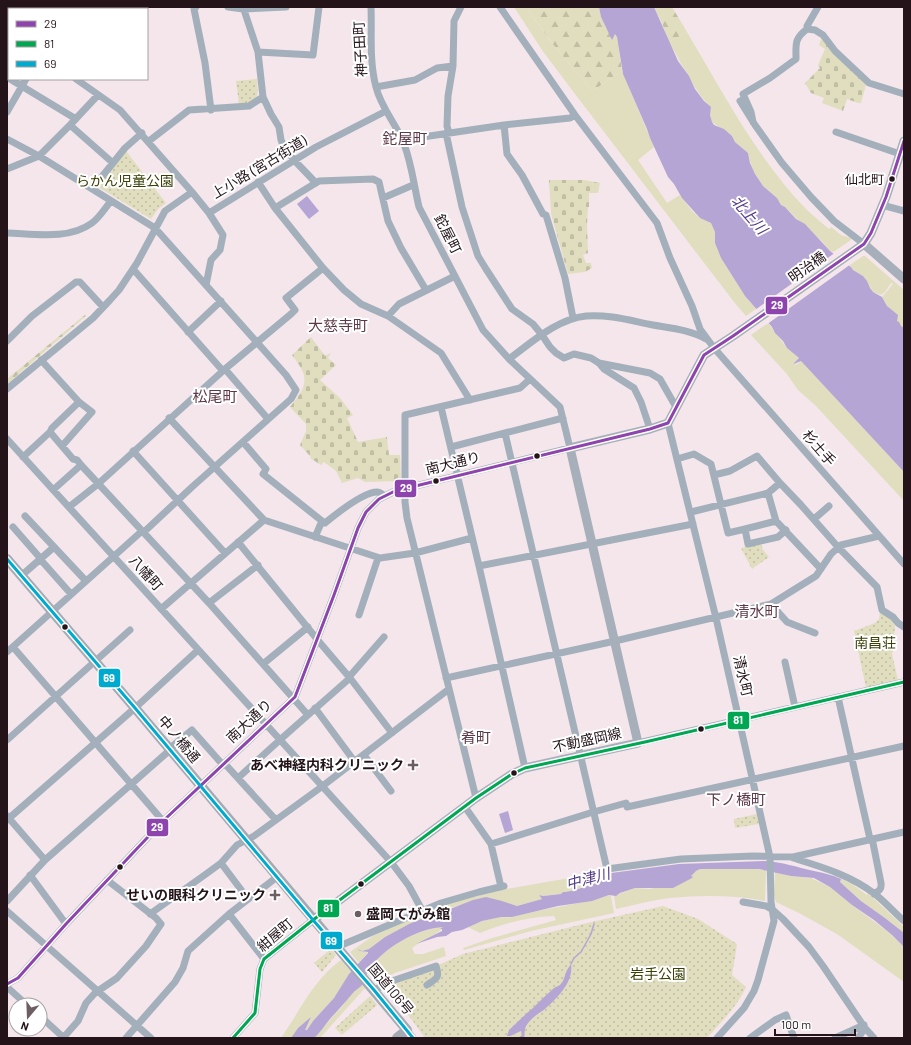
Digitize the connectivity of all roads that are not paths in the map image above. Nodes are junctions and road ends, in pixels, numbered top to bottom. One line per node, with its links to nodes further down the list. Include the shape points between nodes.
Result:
1 (196, 7): 23 (street, via 194,9)
2 (228, 7): 8 (street)
3 (286, 7): 8 (street)
4 (318, 7): 11 (street, via 313,55)
5 (371, 7): 17 (street, 神子田町, via 372,62)
6 (500, 7): 26 (street, 杉土手)
7 (818, 7): 10 (street)
8 (243, 8): 11 (street)
9 (458, 8): 12 (street, via 454,21)
10 (807, 29): 19 (street, via 815,30 823,36 866,82); 28 (street, via 798,36 796,59 743,94)
11 (258, 52): 20 (street)
12 (453, 66): 17 (street, via 437,68 415,80); 32 (street, via 448,96)
13 (12, 80): 16 (street)
14 (25, 80): 16 (street)
15 (77, 80): 18 (street, 上小路 (宮古街道))
16 (22, 86): 22 (street); 27 (street)
17 (376, 87): 24 (street, 神子田町)
18 (98, 94): 27 (street); 31 (street, 上小路 (宮古街道), via 120,110)
19 (904, 94)
20 (263, 97): 23 (street, via 249,106); 39 (street, via 279,127 284,147)
21 (740, 101): 28 (street)
22 (9, 103): 25 (street)
23 (211, 110): 35 (street, via 189,110)
24 (386, 111): 36 (street, 鉈屋町); 39 (street, 上小路 (宮古街道))
25 (7, 112)
26 (575, 115): 29 (street, via 570,118); 66 (street, 杉土手, via 657,223)
27 (73, 122): 38 (street); 40 (street)
28 (753, 122): 55 (street, via 782,163 834,221)
29 (504, 125): 32 (street); 65 (street, via 507,154 546,215 565,278)
30 (836, 132): 37 (street)
31 (142, 133): 35 (street, 上小路 (宮古街道)); 40 (street)
32 (447, 133): 36 (street); 69 (street, via 462,207 478,256 512,309 533,324)
33 (7, 139): 38 (street)
34 (904, 140): 37 (main road)
35 (149, 141): 46 (street, 上小路 (宮古街道))
36 (404, 142): 44 (street, 鉈屋町, via 411,165)
37 (900, 154): 49 (main road)
38 (39, 156): 41 (street); 45 (street)
39 (294, 160): 42 (street, 上小路 (宮古街道)); 43 (street)
40 (113, 163): 45 (street)
41 (7, 169)
42 (258, 182): 50 (street); 52 (street, 上小路 (宮古街道))
43 (316, 183): 47 (street, via 373,179 379,182); 50 (street)
44 (413, 185): 47 (street); 58 (street, 鉈屋町, via 420,207)
45 (92, 189): 48 (street)
46 (192, 192): 52 (street, 上小路 (宮古街道)); 53 (street, via 165,212)
47 (383, 198): 61 (street, via 388,221)
48 (111, 201): 53 (street); 54 (street, via 94,221 74,232)
49 (882, 205): 51 (street); 55 (main road, via 871,233)
50 (276, 208): 56 (street)
51 (904, 212)
52 (209, 213): 60 (street, via 223,235 220,250 211,260)
53 (155, 228): 57 (street); 60 (street)
54 (7, 234)
55 (861, 246): 59 (main road); 73 (main road, 明治橋)
56 (323, 268): 64 (street, via 362,304); 72 (street, via 286,298 295,310)
57 (133, 269): 63 (street, via 119,290); 67 (street)
58 (454, 276): 61 (street); 74 (street, 鉈屋町, via 483,330)
59 (904, 279)
60 (206, 285): 62 (street)
61 (426, 290): 64 (street, via 399,304)
62 (221, 301): 67 (street); 72 (street)
63 (103, 307): 71 (street, via 80,282 76,282 32,316); 75 (street)
64 (388, 316): 80 (street, via 441,354)
65 (573, 318): 68 (street, via 598,316); 69 (street)
66 (698, 324): 68 (street); 70 (street, 杉土手)
67 (188, 332): 77 (street)
68 (695, 334): 70 (street)
69 (542, 335): 74 (street); 76 (street, via 550,347 564,358 574,354)
70 (708, 340): 73 (street, 杉土手)
71 (7, 341)
72 (258, 342): 77 (street); 86 (street, via 296,390)
73 (714, 348): 83 (main road, via 704,355); 125 (street, 杉土手)
74 (509, 359): 78 (street, 鉈屋町)
75 (41, 360): 79 (street); 81 (street)
76 (599, 363): 83 (street, via 650,373 660,379); 88 (street, via 634,388)
77 (224, 370): 84 (street); 86 (street)
78 (530, 379): 80 (street, via 520,388); 85 (street, 鉈屋町, via 560,408)
79 (7, 389)
80 (470, 400): 82 (street)
81 (79, 402): 89 (street); 93 (street, via 92,412)
82 (441, 407): 94 (street); 106 (street, via 405,415)
83 (676, 407): 87 (main road)
84 (169, 418): 96 (street); 101 (street)
85 (563, 418): 90 (street); 95 (street, 鉈屋町)
86 (268, 419): 92 (street)
87 (668, 423): 88 (main road, 南大通り); 98 (street, 清水町)
88 (650, 429): 95 (main road, 南大通り)
89 (50, 432): 93 (street); 97 (street)
90 (505, 433): 94 (street); 99 (street)
91 (7, 439): 97 (street, 八幡町)
92 (243, 442): 101 (street); 119 (street, via 266,469 263,474)
93 (62, 446): 100 (street)
94 (451, 447): 103 (street)
95 (570, 448): 99 (street, 南大通り); 129 (main road, 不動盛岡線)
96 (133, 451): 105 (street); 110 (street)
97 (23, 457): 107 (street, 八幡町)
98 (677, 458): 102 (street, via 694,454 711,464); 114 (street, 清水町)
99 (512, 462): 103 (street, 南大通り); 136 (street)
100 (81, 465): 105 (street); 107 (street)
101 (214, 467): 110 (street); 117 (street)
102 (714, 475): 104 (street, via 730,471 757,456); 111 (street)
103 (457, 476): 106 (street, 南大通り); 127 (street)
104 (780, 483): 108 (street); 116 (street)
105 (98, 484): 113 (street); 124 (street)
106 (405, 489): 109 (street, 南大通り); 133 (street, via 407,518)
107 (53, 490): 113 (street, 八幡町)
108 (768, 493): 111 (street); 118 (street)
109 (385, 496): 119 (street, via 381,492 368,494 325,523); 132 (street, 南大通り, via 366,512)
110 (178, 501): 124 (street); 134 (street)
111 (721, 505): 114 (street); 122 (street, via 728,533)
112 (829, 506): 116 (street)
113 (69, 507): 135 (street, 八幡町)
114 (691, 512): 120 (street, 清水町)
115 (25, 516): 130 (street)
116 (814, 519): 131 (street)
117 (264, 520): 126 (street); 128 (street)
118 (776, 520): 122 (street); 123 (street)
119 (322, 521): 126 (street)
120 (693, 524): 129 (street); 153 (street, 清水町)
121 (13, 527): 139 (street)
122 (745, 529): 123 (street, via 748,544 778,537)
123 (786, 530): 143 (street)
124 (142, 531): 135 (street); 146 (street)
125 (879, 536): 131 (street); 140 (street, 杉土手)
126 (316, 537): 132 (street)
127 (472, 538): 133 (street); 142 (street)
128 (238, 542): 134 (street); 141 (street)
129 (593, 544): 136 (street); 160 (main road, 不動盛岡線)
130 (54, 547): 139 (street); 145 (street)
131 (838, 547): 143 (street); 155 (street, via 877,587 882,610)
132 (351, 549): 137 (street); 159 (street, 南大通り)
133 (415, 553): 137 (street); 170 (street)
134 (225, 554): 146 (street)
135 (113, 556): 145 (street); 150 (street, 八幡町)
136 (533, 556): 142 (street); 164 (street)
137 (378, 558): 152 (street)
138 (7, 559): 144 (highway, 中ノ橋通)
139 (40, 559): 144 (street); 147 (street)
140 (904, 564)
141 (258, 565): 148 (street); 154 (street)
142 (479, 566): 168 (street)
143 (821, 569): 149 (street, via 816,576)
144 (21, 576): 151 (highway, 中ノ橋通)
145 (86, 581): 147 (street)
146 (190, 583): 148 (street); 150 (street)
147 (71, 594): 151 (street)
148 (209, 604): 167 (street)
149 (771, 604): 153 (street); 157 (street, via 787,622)
150 (161, 609): 162 (street, 八幡町)
151 (51, 612): 161 (street); 165 (highway, 中ノ橋通)
152 (359, 615)
153 (716, 618): 160 (street); 180 (street, 清水町)
154 (308, 627): 159 (street); 167 (street)
155 (904, 627)
156 (130, 630): 165 (street)
157 (815, 634)
158 (384, 637): 169 (street)
159 (318, 639): 169 (street); 175 (street, 南大通り)
160 (615, 641): 164 (street); 186 (main road, 不動盛岡線)
161 (13, 647): 163 (street); 173 (street)
162 (198, 650): 177 (street); 181 (street, 八幡町)
163 (7, 652)
164 (556, 654): 168 (street); 190 (street)
165 (95, 662): 173 (street); 177 (highway, 中ノ橋通)
166 (785, 662): 176 (street)
167 (262, 664): 175 (street)
168 (502, 666): 170 (street); 194 (street)
169 (350, 677): 178 (street); 182 (street)
170 (446, 678): 172 (street)
171 (904, 682): 174 (street)
172 (449, 689): 182 (street); 201 (street)
173 (56, 697): 183 (street); 185 (street)
174 (838, 697): 176 (street); 191 (street)
175 (294, 698): 179 (street); 181 (street, 南大通り)
176 (795, 707): 180 (street)
177 (135, 708): 185 (street); 188 (highway, 中ノ橋通)
178 (315, 708): 179 (street); 192 (street)
179 (308, 715): 184 (street)
180 (740, 720): 186 (street); 196 (street, 清水町)
181 (266, 725): 184 (street, 八幡町); 193 (street, 南大通り)
182 (392, 733): 189 (street)
183 (7, 740)
184 (280, 740): 195 (street); 199 (street, 八幡町)
185 (96, 742): 197 (street); 204 (street)
186 (638, 743): 190 (main road, 不動盛岡線)
187 (904, 746): 191 (street)
188 (170, 750): 193 (street, via 192,730); 197 (street); 198 (highway, 中ノ橋通)
189 (364, 755): 192 (street); 200 (street)
190 (580, 756): 194 (main road, 不動盛岡線); 203 (street)
191 (852, 758): 196 (street); 209 (street)
192 (355, 762): 199 (street)
193 (224, 764): 195 (street); 198 (street, 南大通り)
194 (525, 768): 201 (main road, 不動盛岡線)
195 (238, 778): 205 (street)
196 (752, 780): 203 (street, via 627,807 626,803); 212 (street, 清水町)
197 (132, 784): 206 (street); 213 (street)
198 (201, 786): 206 (street, 南大通り); 208 (highway, 中ノ橋通)
199 (322, 787): 205 (street); 214 (street, 八幡町)
200 (391, 791)
201 (476, 798): 202 (main road, 不動盛岡線)
202 (465, 807): 210 (street); 214 (main road, 不動盛岡線)
203 (593, 812): 210 (street); 212 (street, via 607,869 681,859)
204 (8, 818): 213 (street)
205 (276, 820): 208 (street, via 254,836)
206 (163, 821): 218 (street, 南大通り)
207 (904, 832): 209 (street)
208 (245, 839): 215 (street, via 237,844); 217 (highway, 中ノ橋通)
209 (870, 839): 211 (street); 219 (street, via 881,883 880,891)
210 (491, 844): 223 (street, via 503,886)
211 (793, 857): 212 (street); 219 (street, via 834,870)
212 (770, 858): 224 (street, 清水町)
213 (45, 860): 216 (street)
214 (392, 862): 223 (street, 八幡町, via 410,886); 228 (main road, 不動盛岡線)
215 (221, 863): 220 (street); 226 (street)
216 (30, 875): 221 (street); 230 (street)
217 (277, 877): 220 (street); 228 (highway, 中ノ橋通)
218 (107, 880): 226 (street); 230 (street, 南大通り)
219 (874, 894): 229 (street)
220 (248, 899): 227 (street)
221 (7, 901)
222 (743, 902): 224 (street, via 766,906)
223 (422, 910): 232 (street)
224 (773, 910): 242 (street, via 809,947); 250 (street, via 774,921 754,992 739,1015)
225 (7, 911): 231 (street)
226 (150, 914): 238 (street, via 161,924 146,946 117,978)
227 (229, 914): 234 (street); 241 (street, via 188,951 175,982)
228 (313, 920): 232 (highway, 中ノ橋通); 234 (street, 紺屋町)
229 (904, 921)
230 (66, 924): 231 (street, 南大通り)
231 (47, 946): 235 (street, 南大通り, via 18,978); 238 (street)
232 (338, 948): 233 (highway, 中ノ橋通)
233 (344, 956): 237 (highway, 国道106号)
234 (264, 958): 248 (street, 紺屋町, via 260,969 255,1013)
235 (7, 985): 239 (street)
236 (427, 985): 237 (street, via 437,978 436,966)
237 (372, 988): 243 (highway, 国道106号)
238 (97, 990): 241 (street); 245 (street)
239 (20, 997)
240 (48, 1023): 245 (street)
241 (137, 1026): 246 (street); 247 (street)
242 (865, 1026): 253 (street); 254 (street); 255 (street)
243 (410, 1034): 249 (highway, 国道106号)
244 (759, 1035): 251 (street); 252 (street, via 775,1020 786,1015)
245 (64, 1038)
246 (126, 1038)
247 (152, 1038)
248 (233, 1038)
249 (398, 1038)
250 (717, 1038)
251 (750, 1038)
252 (794, 1038)
253 (835, 1038)
254 (858, 1038)
255 (874, 1038)

